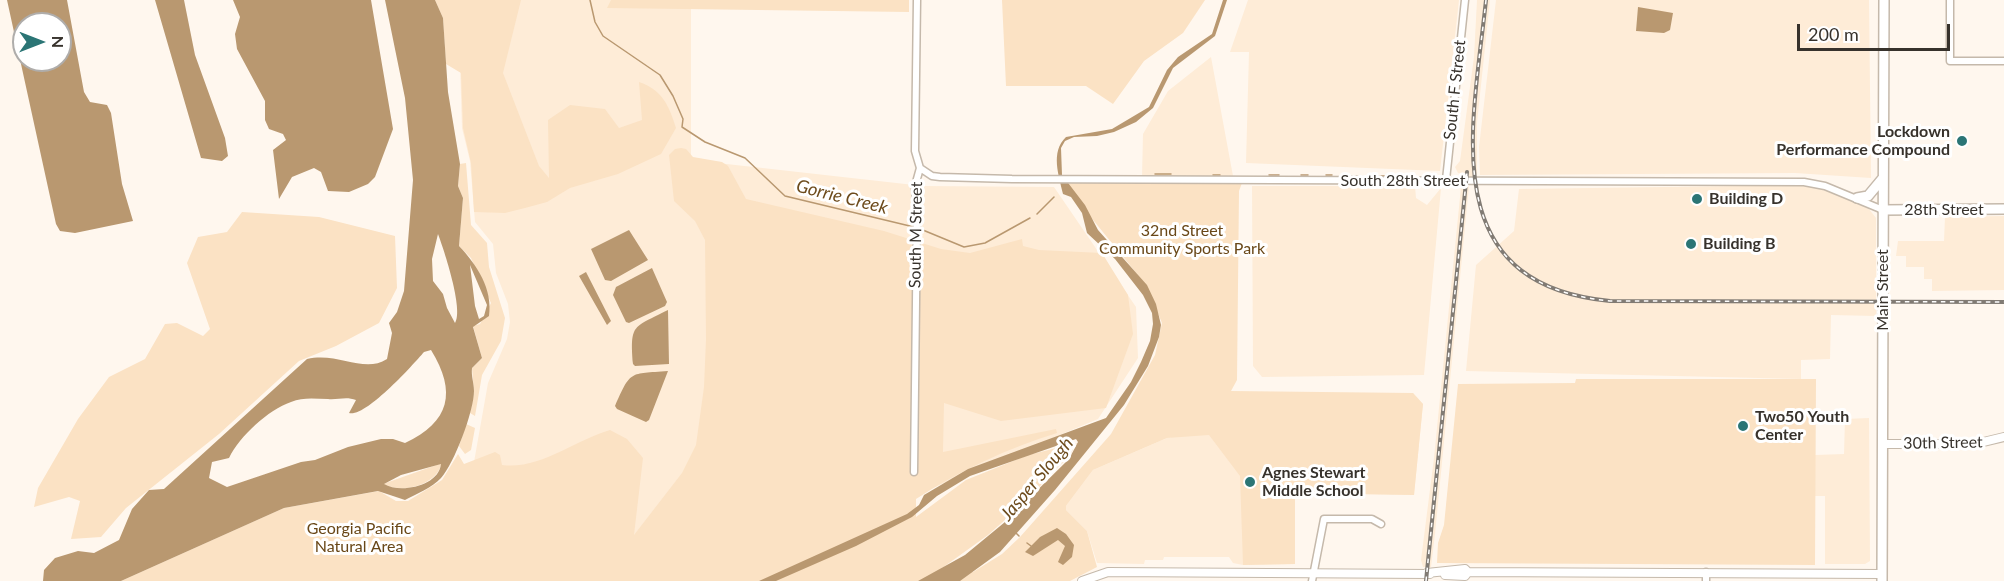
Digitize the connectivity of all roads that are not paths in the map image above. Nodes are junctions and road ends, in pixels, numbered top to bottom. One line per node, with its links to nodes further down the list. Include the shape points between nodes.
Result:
1 (916, 0): 6 (street, South M Street, via 915,151)
2 (1465, 0): 8 (street, South F Street)
3 (1884, 0): 7 (main road, Main Street)
4 (1950, 0): 5 (street, via 1950,61)
5 (2004, 61)
6 (920, 168): 8 (street, South 28th Street, via 940,177); 14 (street, South M Street, via 915,186)
7 (1883, 178): 9 (main road, via 1868,196); 11 (main road, Main Street)
8 (1446, 180): 9 (street, South 28th Street, via 1804,182)
9 (1857, 198): 11 (street, South 28th Street)
10 (2004, 209): 11 (main road, 28th Street)
11 (1883, 210): 13 (main road, Main Street)
12 (2004, 437): 13 (street, 30th Street, via 1975,444)
13 (1882, 444): 22 (main road, Main Street)
14 (914, 472)
15 (1381, 524): 18 (street, via 1372,519 1324,519)
16 (1468, 572): 18 (street, via 1465,569); 19 (street); 24 (street)
17 (1706, 572): 20 (street); 21 (street); 25 (street)
18 (1312, 577): 23 (street, via 1108,572)
19 (1533, 577): 20 (street)
20 (1595, 577)
21 (1795, 577): 22 (street)
22 (1882, 577)
23 (1082, 581)
24 (1468, 581)
25 (1706, 581)

